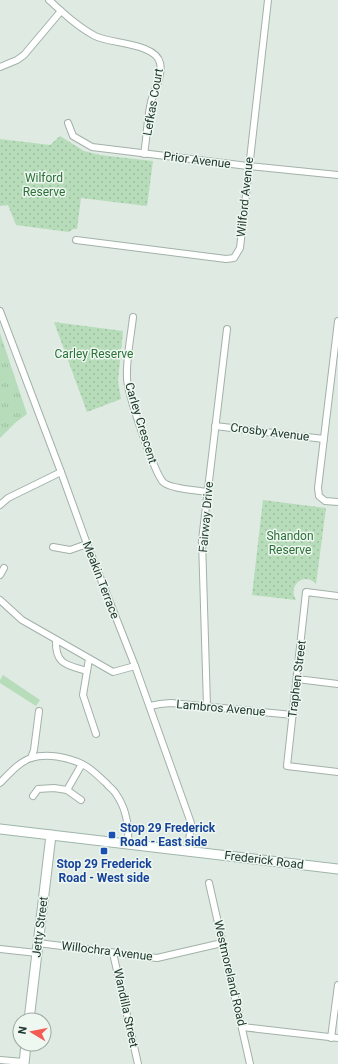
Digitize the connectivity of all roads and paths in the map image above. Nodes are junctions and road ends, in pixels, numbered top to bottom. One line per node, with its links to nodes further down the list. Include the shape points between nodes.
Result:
1 (49, 0): 3 (street, Lefkas Court)
2 (268, 0): 7 (street, Wilford Avenue)
3 (61, 11): 4 (street, via 24,55); 6 (street, Lefkas Court, via 82,29 97,37 149,50 157,56 160,71 151,103)
4 (0, 67)
5 (68, 123): 6 (street, Prior Avenue, via 73,136 92,147)
6 (144, 154): 7 (street, Prior Avenue)
7 (248, 166): 8 (street, Prior Avenue); 9 (street, Wilford Avenue, via 240,248 234,258)
8 (338, 175)
9 (76, 240)
10 (0, 311): 18 (street, Meakin Terrace)
11 (133, 317): 19 (street, Carley Crescent, via 127,378 129,394 155,470 163,482 172,486)
12 (338, 321): 14 (street)
13 (227, 329): 16 (street, Fairway Drive)
14 (331, 382): 15 (street); 17 (street)
15 (338, 383)
16 (215, 426): 17 (street, Crosby Avenue); 19 (street, Fairway Drive)
17 (324, 439): 20 (street, via 319,496 325,501)
18 (61, 472): 21 (street, via 14,494); 22 (street, Meakin Terrace)
19 (207, 492): 35 (street, Fairway Drive, via 202,540)
20 (338, 502)
21 (0, 504)
22 (87, 544): 23 (street, via 70,550); 30 (street, Meakin Terrace)
23 (53, 548)
24 (4, 568): 25 (street)
25 (0, 575)
26 (338, 596): 32 (street, Traphen Street, via 306,592)
27 (0, 600): 28 (street, via 22,620)
28 (56, 640): 29 (street); 31 (street, via 56,651 64,664)
29 (89, 658): 30 (street, via 113,672); 31 (street)
30 (135, 666): 34 (street, Meakin Terrace)
31 (87, 671): 38 (street, via 83,695)
32 (297, 679): 33 (street); 37 (street, Traphen Street)
33 (338, 684)
34 (150, 706): 35 (street, Lambros Avenue, via 171,703); 49 (street, Meakin Terrace, via 191,823)
35 (207, 706): 37 (street, Lambros Avenue)
36 (39, 711): 39 (street)
37 (293, 715): 41 (street, Traphen Street, via 287,766)
38 (96, 734)
39 (31, 758): 40 (street, via 63,757); 42 (street)
40 (82, 764): 43 (street); 48 (street, via 116,794 123,806 128,825)
41 (338, 772)
42 (0, 783)
43 (67, 790): 44 (street, via 38,789); 45 (street)
44 (33, 796)
45 (81, 800)
46 (0, 829): 47 (main road, Frederick Road)
47 (51, 835): 48 (main road, Frederick Road); 52 (main road, Jetty Street)
48 (128, 844): 49 (main road, Frederick Road)
49 (188, 851): 50 (main road, Frederick Road)
50 (338, 869)
51 (209, 883): 53 (street, Westmoreland Road)
52 (38, 943): 55 (main road, Jetty Street); 56 (street, Willochra Avenue)
53 (222, 944): 56 (street, Willochra Avenue, via 157,958); 59 (street, Westmoreland Road)
54 (0, 949): 55 (street)
55 (37, 953): 58 (main road, Jetty Street)
56 (113, 953): 64 (street, Wandilla Street)
57 (338, 985): 60 (street)
58 (30, 1012)
59 (242, 1027): 60 (street); 65 (street, Westmoreland Road)
60 (335, 1038)
61 (25, 1052): 63 (main road)
62 (0, 1060): 63 (street)
63 (24, 1063)
64 (138, 1064)
65 (250, 1064)

